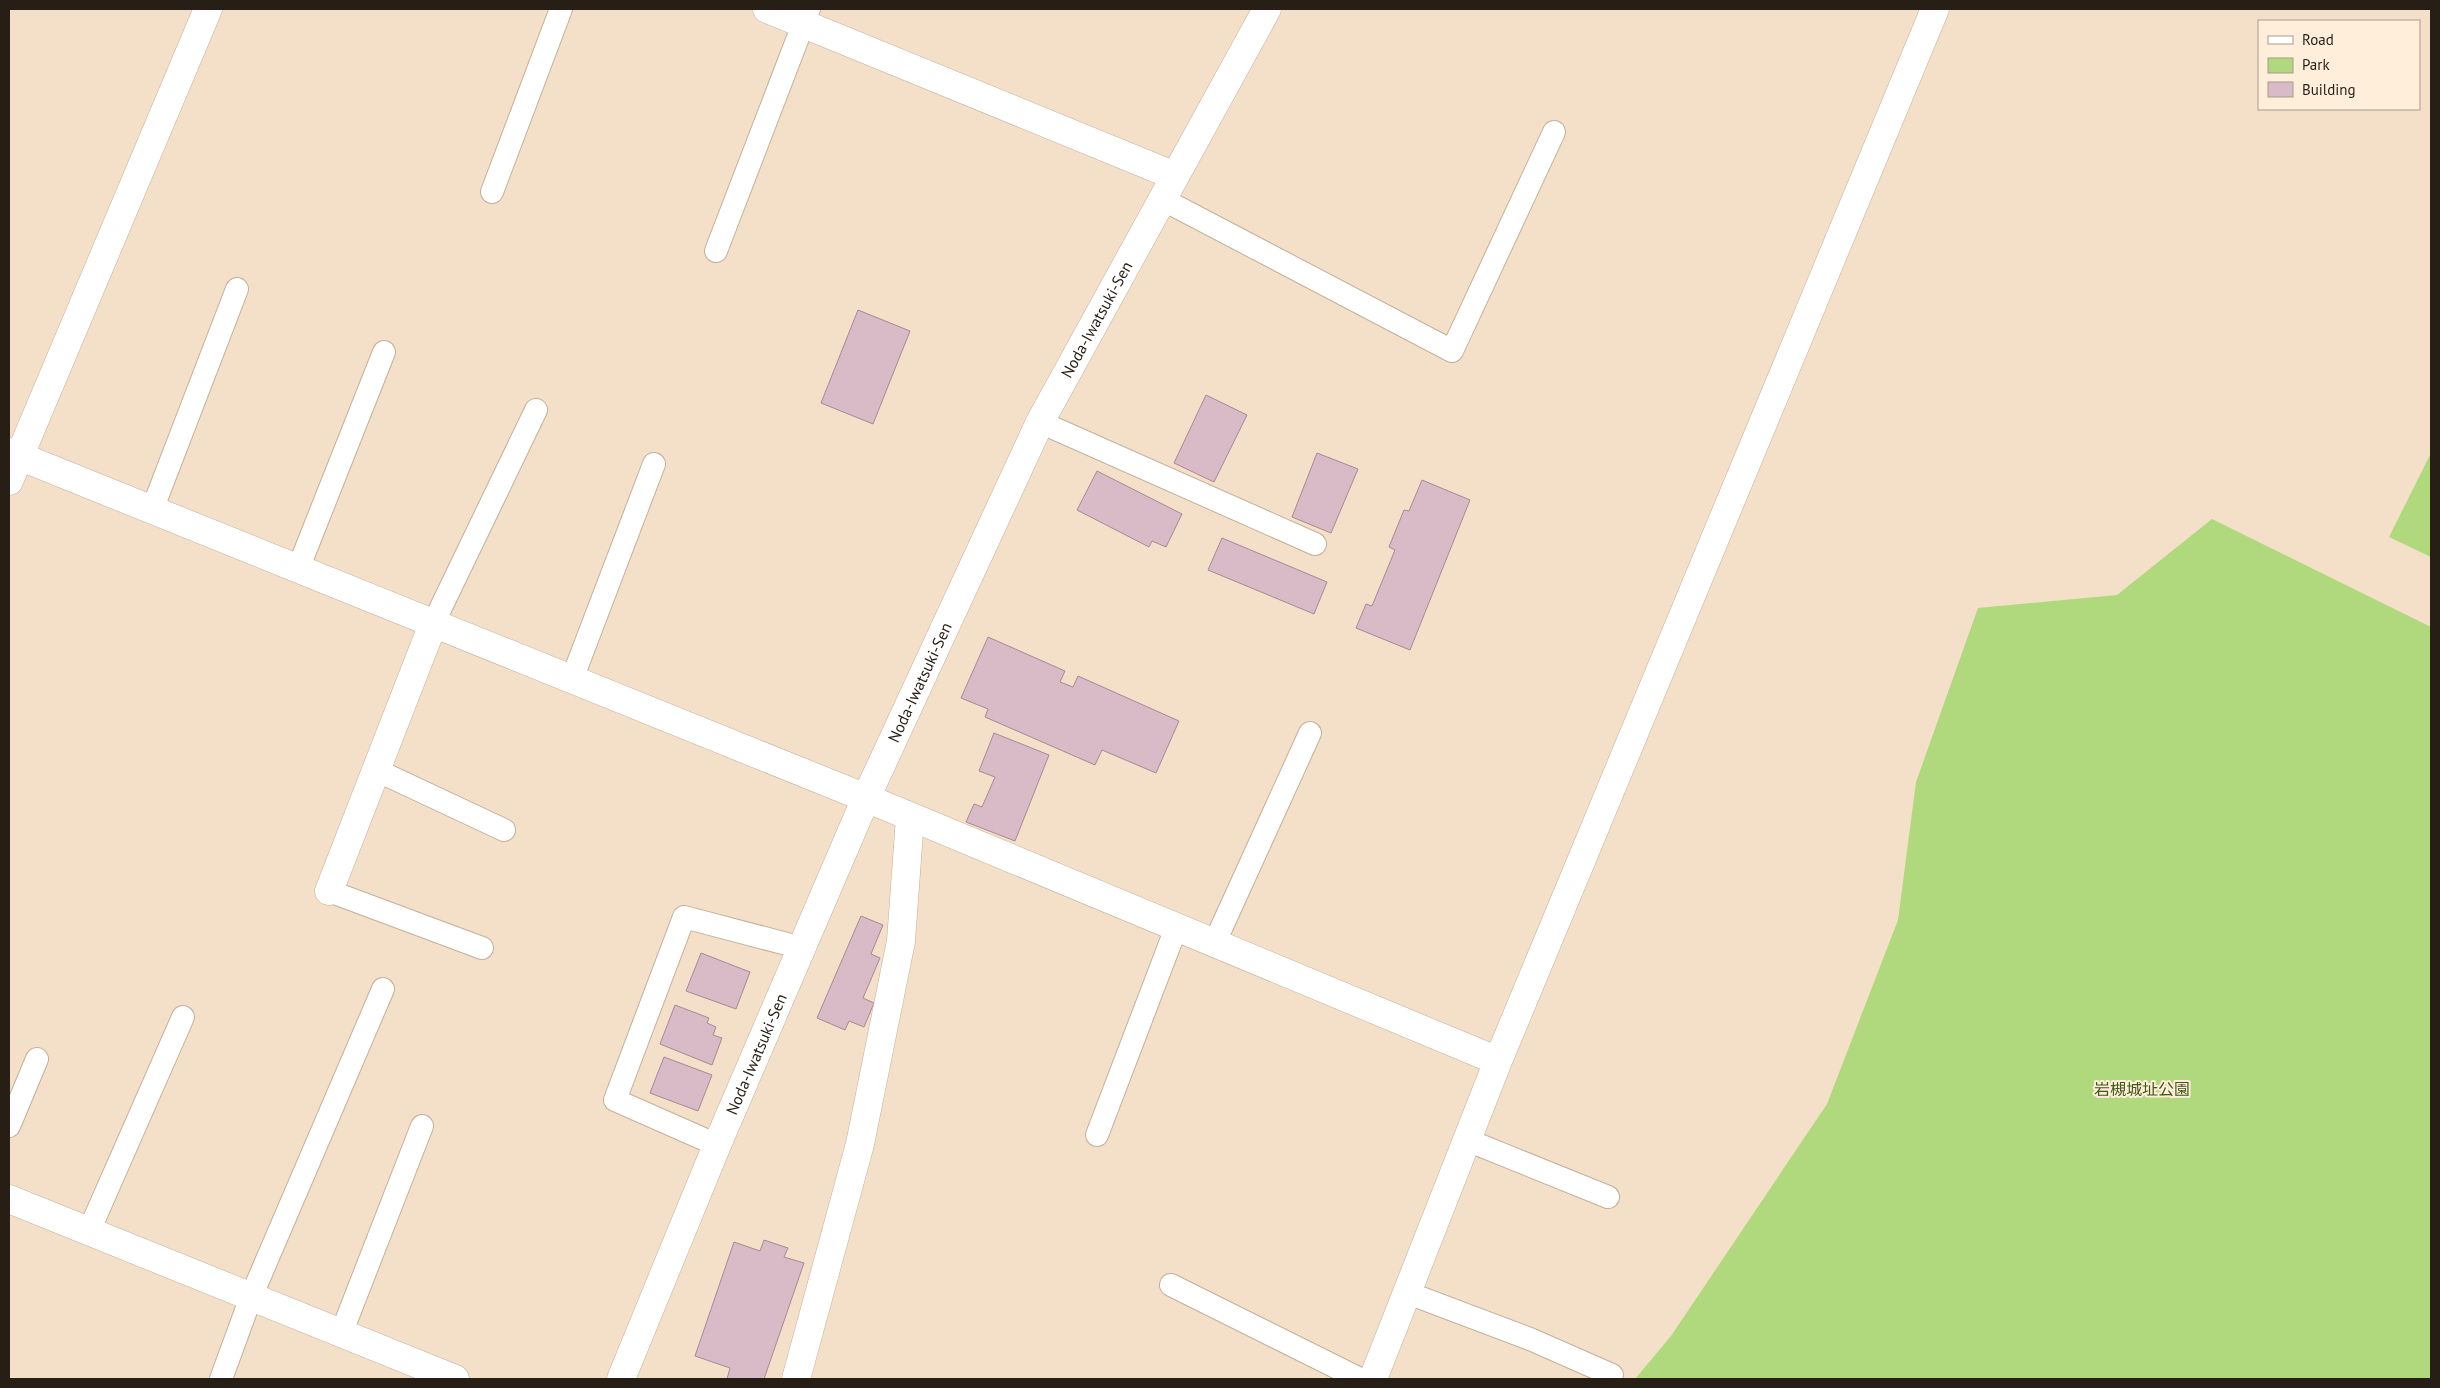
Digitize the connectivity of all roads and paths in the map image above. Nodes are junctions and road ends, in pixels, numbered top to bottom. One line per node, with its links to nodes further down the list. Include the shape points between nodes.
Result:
1 (208, 9): 15 (street)
2 (561, 9): 9 (lane)
3 (767, 9): 6 (street)
4 (1267, 9): 8 (street, Noda-Iwatsuki-Sen)
5 (1935, 9): 36 (street)
6 (807, 16): 8 (street); 10 (lane)
7 (1554, 132): 8 (lane, via 1452,350)
8 (1168, 188): 14 (street, Noda-Iwatsuki-Sen)
9 (492, 192)
10 (716, 251)
11 (238, 289): 18 (lane)
12 (384, 352): 20 (lane)
13 (536, 410): 21 (lane)
14 (1040, 422): 19 (lane); 25 (street, Noda-Iwatsuki-Sen)
15 (14, 454): 17 (street); 18 (street)
16 (654, 464): 22 (lane)
17 (9, 481)
18 (152, 510): 20 (street)
19 (1315, 544)
20 (298, 569): 21 (street)
21 (433, 624): 22 (street); 24 (street)
22 (572, 679): 25 (street)
23 (1310, 733): 30 (lane)
24 (376, 770): 27 (lane); 28 (street)
25 (866, 798): 26 (street); 32 (street, Noda-Iwatsuki-Sen)
26 (910, 818): 29 (street); 53 (street, via 901,941 862,1134)
27 (504, 830)
28 (329, 891): 31 (lane)
29 (1176, 928): 30 (street); 39 (lane)
30 (1214, 944): 36 (street)
31 (482, 948)
32 (802, 948): 41 (street, Noda-Iwatsuki-Sen); 41 (lane, via 684,917 615,1100)
33 (383, 989): 47 (lane)
34 (183, 1017): 44 (lane)
35 (37, 1059): 37 (lane)
36 (1498, 1061): 40 (street)
37 (9, 1126)
38 (422, 1126): 48 (lane)
39 (1097, 1135)
40 (1467, 1140): 42 (lane); 46 (street)
41 (717, 1145): 52 (street, Noda-Iwatsuki-Sen)
42 (1608, 1197)
43 (9, 1199): 44 (street)
44 (89, 1231): 47 (street)
45 (1171, 1285): 54 (lane)
46 (1408, 1293): 49 (lane); 55 (street)
47 (251, 1297): 48 (street); 50 (lane)
48 (341, 1334): 51 (street)
49 (1612, 1374)
50 (221, 1379)
51 (455, 1379)
52 (621, 1379)
53 (796, 1379)
54 (1360, 1379)
55 (1374, 1379)

